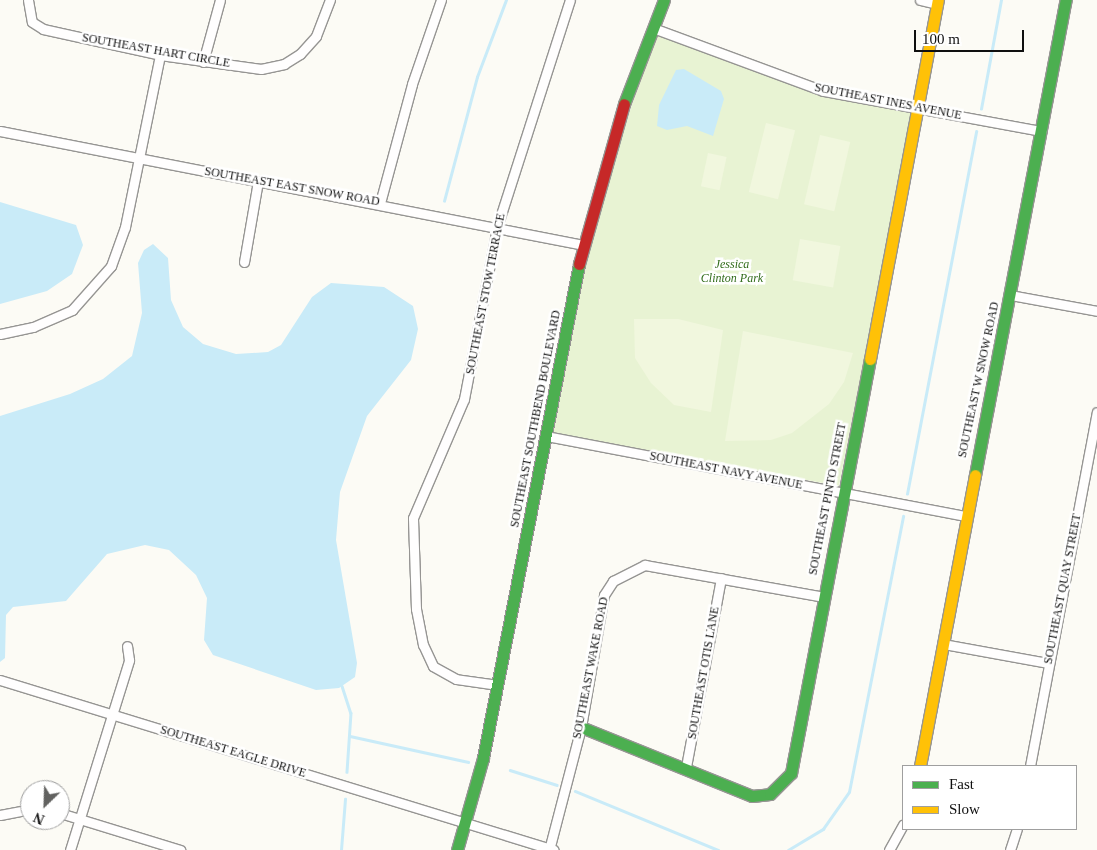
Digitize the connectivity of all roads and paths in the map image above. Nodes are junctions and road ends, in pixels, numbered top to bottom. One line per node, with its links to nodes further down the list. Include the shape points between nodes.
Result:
1 (28, 0): 11 (street, SOUTHEAST HART CIRCLE, via 32,22 43,29)
2 (220, 0): 12 (street)
3 (330, 0): 12 (street, SOUTHEAST HART CIRCLE, via 316,36 284,64 261,69)
4 (441, 0): 18 (street, via 412,84)
5 (570, 0): 19 (street, SOUTHEAST STOW TERRACE)
6 (664, 0): 10 (street, SOUTHEAST SOUTHBEND BOULEVARD)
7 (920, 0): 9 (street)
8 (1066, 0): 15 (street, SOUTHEAST W SNOW ROAD)
9 (938, 2): 13 (street, SOUTHEAST PINTO STREET)
10 (653, 28): 13 (street, SOUTHEAST INES AVENUE, via 823,91); 20 (street, SOUTHEAST SOUTHBEND BOULEVARD, via 621,116)
11 (160, 55): 12 (street, SOUTHEAST HART CIRCLE); 16 (street)
12 (203, 62)
13 (917, 108): 15 (street, SOUTHEAST INES AVENUE); 27 (street, SOUTHEAST PINTO STREET)
14 (0, 131): 16 (street, SOUTHEAST EAST SNOW ROAD)
15 (1041, 132): 22 (street, SOUTHEAST W SNOW ROAD)
16 (139, 161): 17 (street, SOUTHEAST EAST SNOW ROAD); 24 (street, via 111,266 72,310 33,327)
17 (258, 181): 18 (street, SOUTHEAST EAST SNOW ROAD); 21 (street)
18 (380, 203): 19 (street, SOUTHEAST EAST SNOW ROAD)
19 (497, 227): 20 (street, SOUTHEAST EAST SNOW ROAD); 35 (street, SOUTHEAST STOW TERRACE, via 464,399 413,518 416,609 423,645 433,666 456,678)
20 (583, 245): 26 (street, SOUTHEAST SOUTHBEND BOULEVARD)
21 (244, 262)
22 (1010, 295): 23 (street); 28 (street, SOUTHEAST W SNOW ROAD)
23 (1097, 311)
24 (0, 334)
25 (1097, 412): 33 (street, SOUTHEAST QUAY STREET)
26 (546, 436): 27 (street, SOUTHEAST NAVY AVENUE); 35 (street, SOUTHEAST SOUTHBEND BOULEVARD)
27 (844, 493): 28 (street, SOUTHEAST NAVY AVENUE); 30 (street, SOUTHEAST PINTO STREET)
28 (965, 516): 31 (street, SOUTHEAST W SNOW ROAD)
29 (721, 578): 30 (street, SOUTHEAST WAKE ROAD); 37 (street, SOUTHEAST WAKE ROAD, via 645,565 613,582 604,595); 40 (street, SOUTHEAST OTIS LANE)
30 (824, 597): 40 (street, SOUTHEAST PINTO STREET, via 798,748 785,784 770,794 752,796)
31 (943, 644): 33 (street); 38 (street, SOUTHEAST W SNOW ROAD)
32 (127, 646): 36 (street, via 129,660)
33 (1048, 663): 39 (street, SOUTHEAST QUAY STREET)
34 (0, 680): 36 (street, SOUTHEAST EAGLE DRIVE)
35 (498, 685): 45 (street, SOUTHEAST SOUTHBEND BOULEVARD)
36 (113, 715): 44 (street); 45 (street, SOUTHEAST EAGLE DRIVE)
37 (581, 727): 40 (street, SOUTHEAST PINTO STREET); 48 (street, SOUTHEAST WAKE ROAD)
38 (920, 765)
39 (1030, 765)
40 (686, 768)
41 (20, 811): 42 (street)
42 (0, 815)
43 (70, 815): 44 (street)
44 (81, 818): 49 (street); 50 (street)
45 (467, 823): 48 (street); 51 (street, SOUTHEAST SOUTHBEND BOULEVARD)
46 (902, 827): 52 (street)
47 (1017, 830): 53 (street)
48 (551, 849)
49 (70, 850)
50 (180, 850)
51 (457, 850)
52 (889, 850)
53 (1010, 850)

